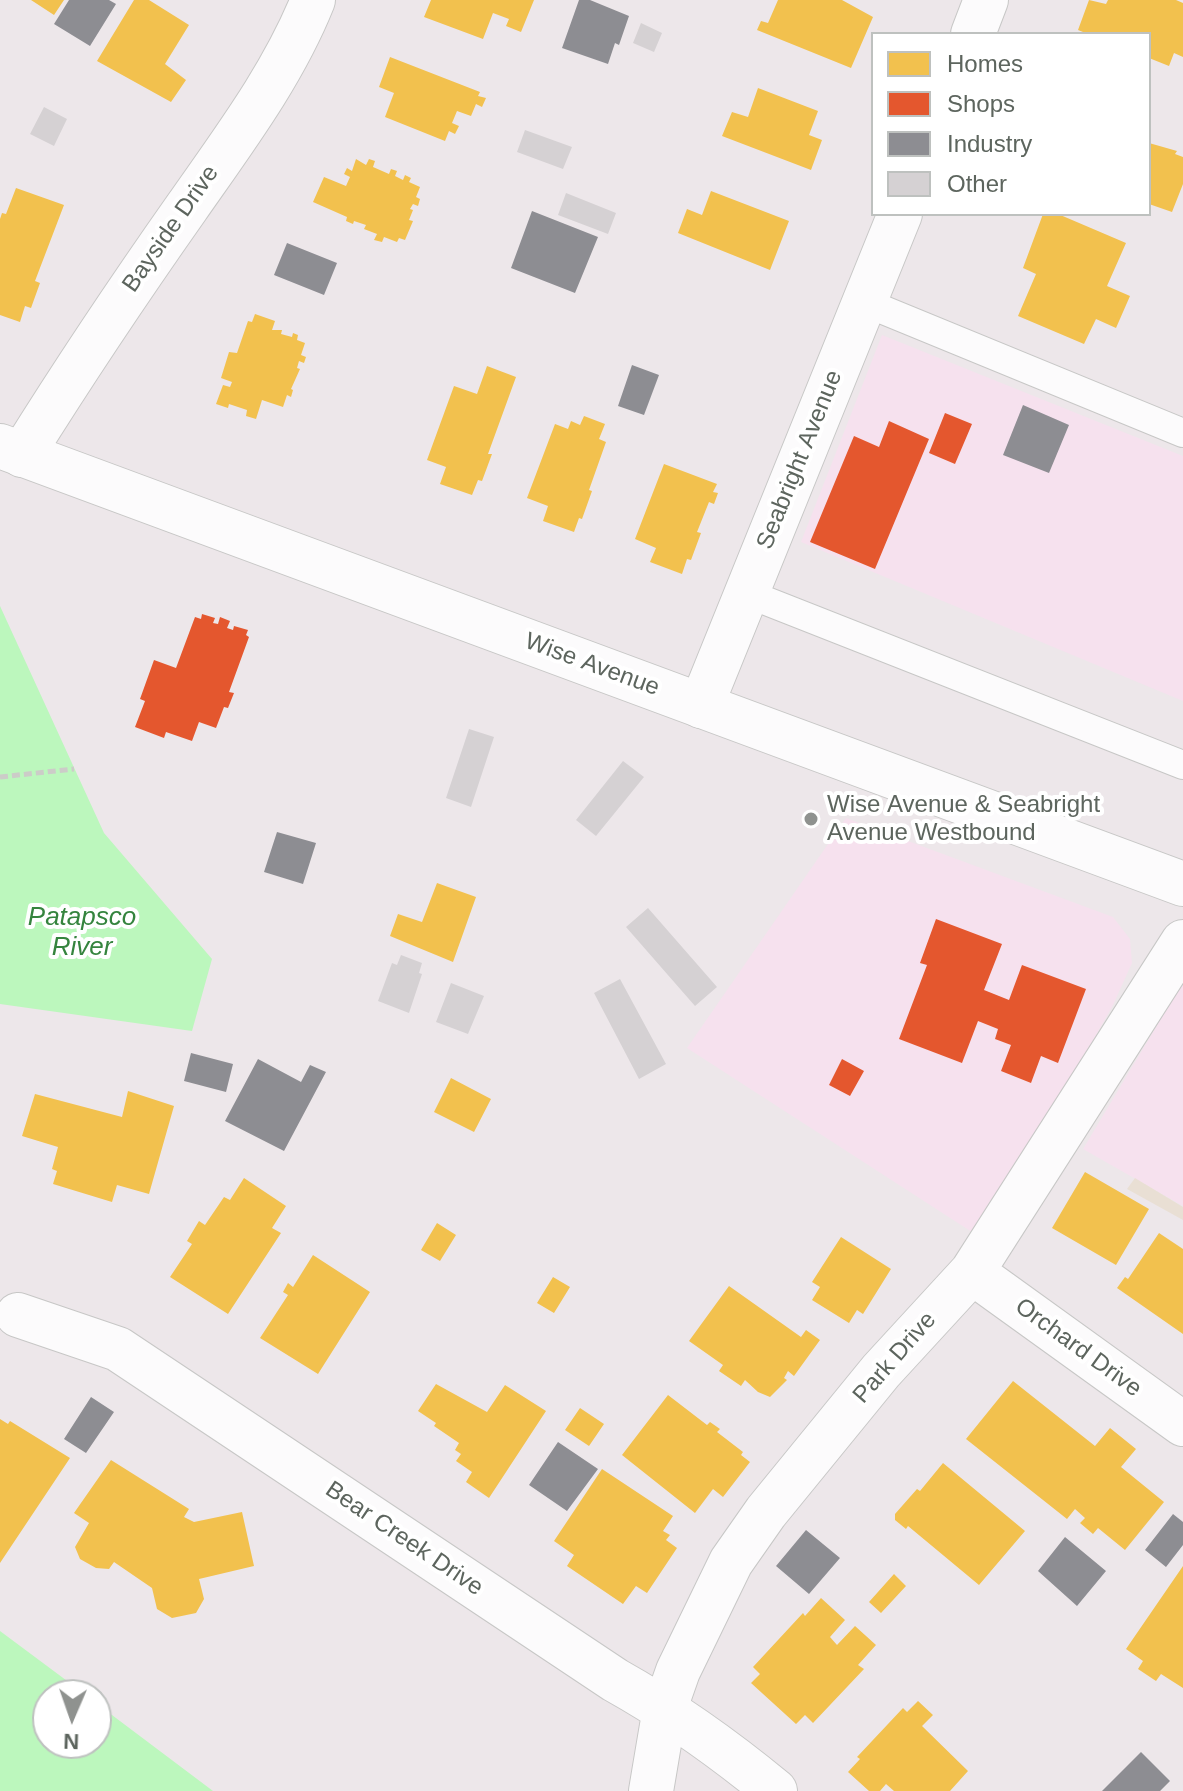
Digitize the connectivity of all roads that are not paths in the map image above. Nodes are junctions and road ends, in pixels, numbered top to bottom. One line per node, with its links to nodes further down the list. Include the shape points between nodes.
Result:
1 (313, 0): 7 (street, Bayside Drive, via 254,109)
2 (986, 0): 3 (street)
3 (974, 32)
4 (899, 216): 5 (street, Seabright Avenue)
5 (864, 302): 6 (lane); 8 (street, Seabright Avenue)
6 (1183, 433)
7 (11, 450): 9 (street, Wise Avenue)
8 (746, 593): 9 (street, Seabright Avenue); 10 (lane)
9 (701, 706): 11 (street, Wise Avenue)
10 (1183, 765)
11 (1183, 884)
12 (1183, 942): 13 (street, Park Drive)
13 (972, 1272): 15 (street, Orchard Drive); 16 (street, Park Drive, via 881,1371 766,1512 731,1562)
14 (18, 1315): 16 (street, Bear Creek Drive, via 118,1349 615,1680)
15 (1183, 1424)
16 (665, 1708): 17 (street, Park Drive); 18 (street, Bear Creek Drive)
17 (651, 1791)
18 (775, 1791)

